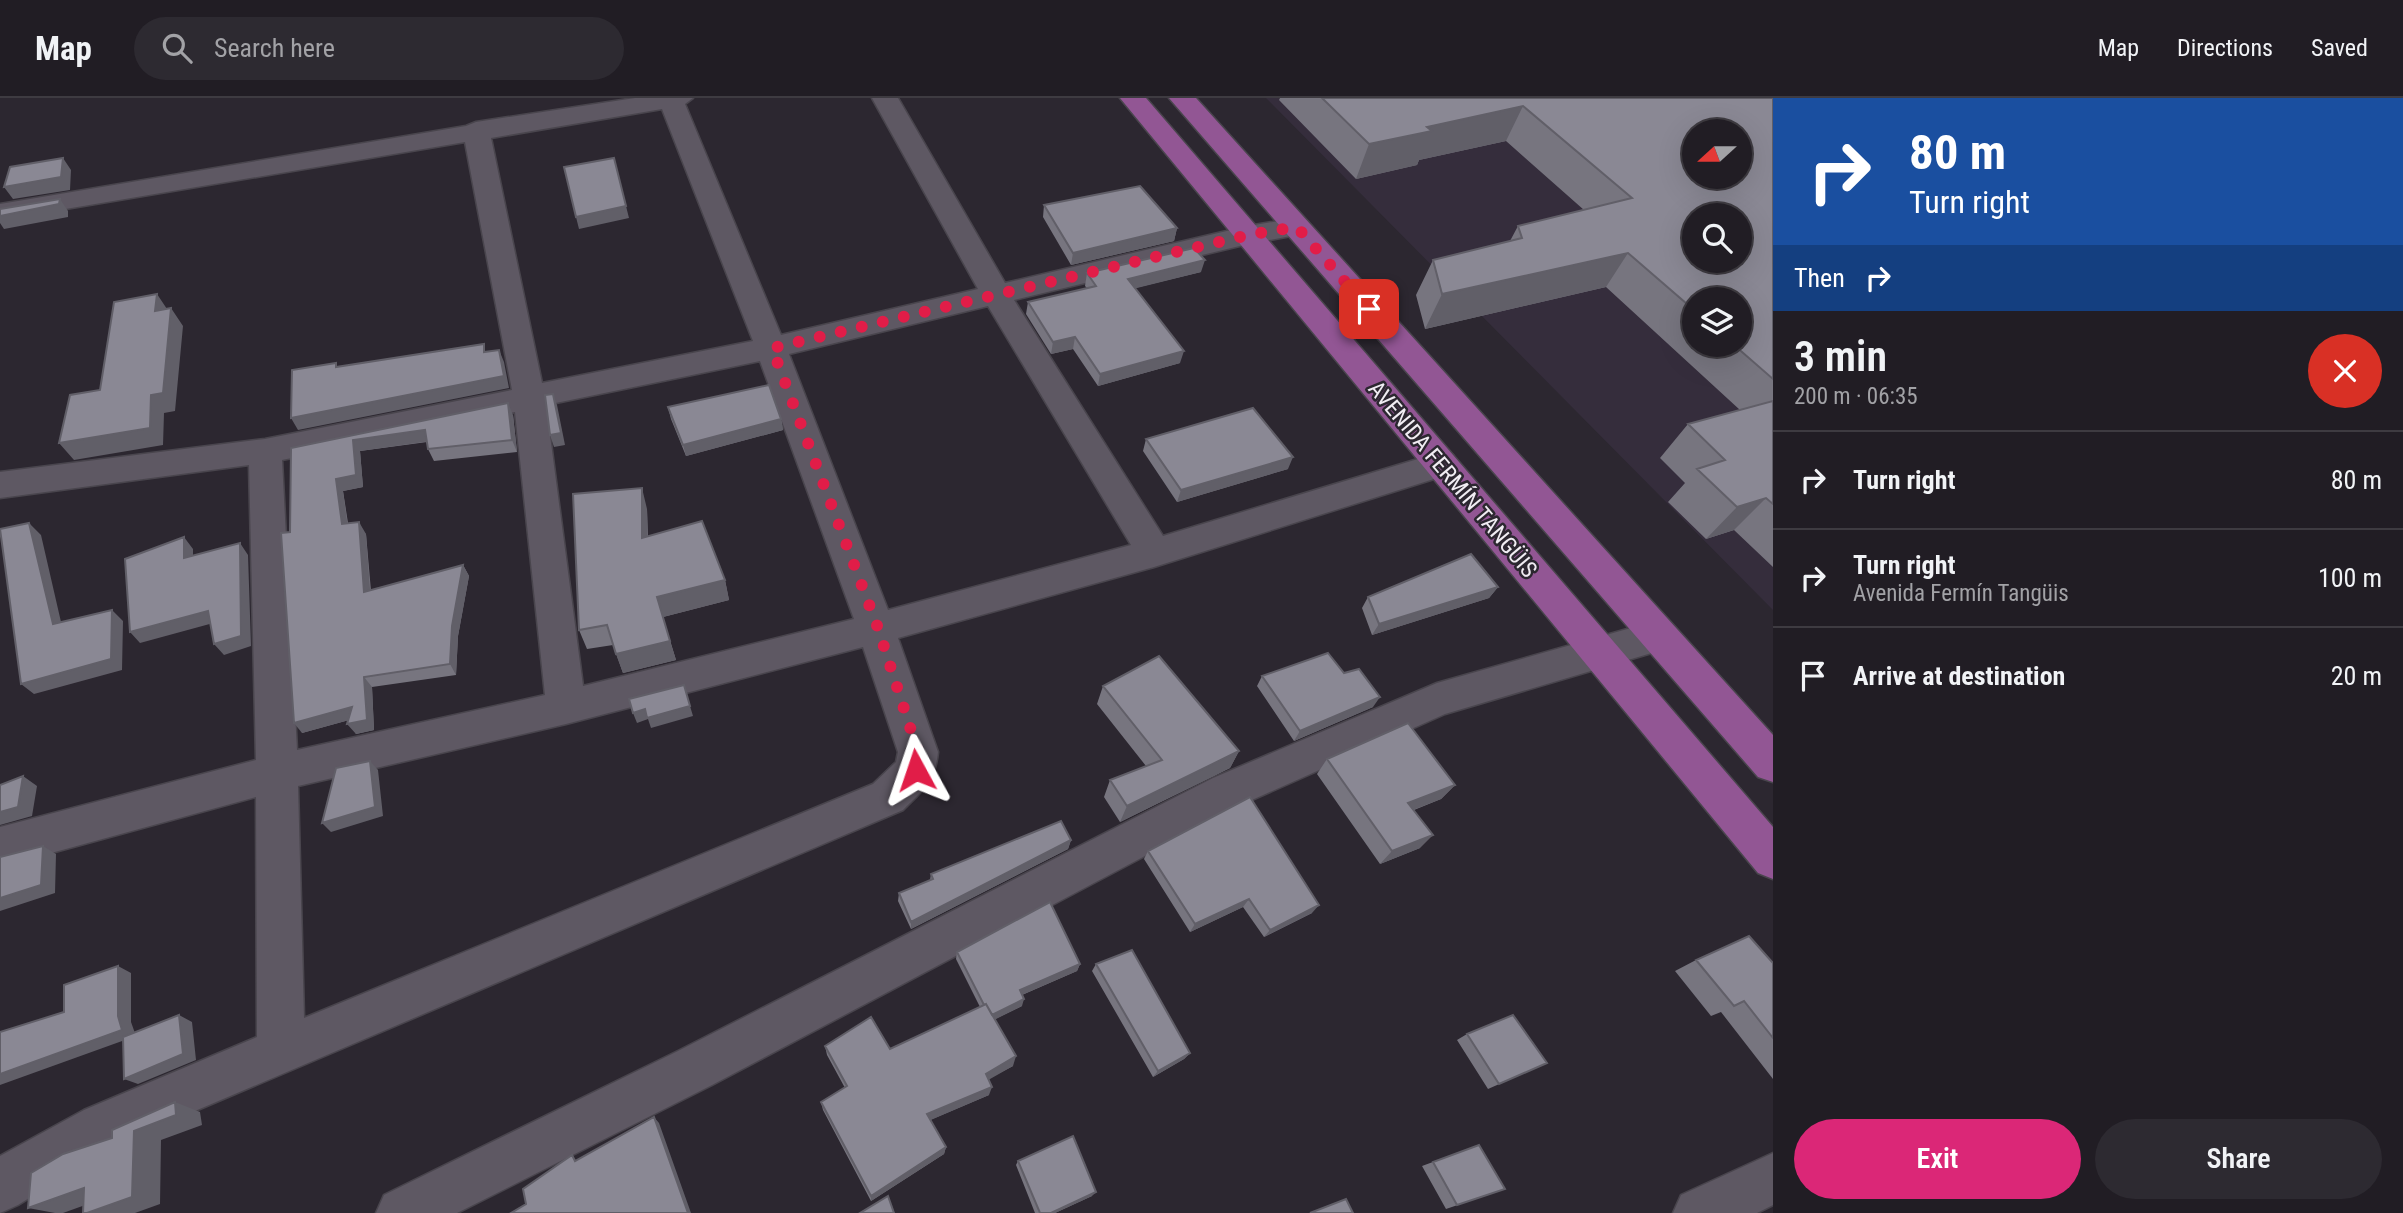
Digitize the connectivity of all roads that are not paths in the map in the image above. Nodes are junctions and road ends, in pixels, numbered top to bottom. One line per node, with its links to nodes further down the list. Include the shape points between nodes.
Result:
1 (885, 98): 9 (street)
2 (1133, 98): 8 (main road, AVENIDA FERMÍN TANGÜIS)
3 (1182, 98): 7 (main road, AVENIDA FERMÍN TANGÜIS)
4 (675, 99): 5 (street); 10 (street)
5 (477, 130): 6 (street); 11 (street)
6 (0, 212)
7 (1297, 227): 8 (street); 17 (main road, AVENIDA FERMÍN TANGÜIS)
8 (1248, 235): 9 (street); 13 (main road, AVENIDA FERMÍN TANGÜIS)
9 (997, 296): 10 (street); 15 (street)
10 (772, 348): 11 (street); 16 (street)
11 (529, 396): 12 (street); 19 (street)
12 (265, 451): 14 (street); 21 (street)
13 (1441, 464): 15 (street); 18 (main road, AVENIDA FERMÍN TANGÜIS)
14 (0, 485)
15 (1154, 553): 16 (street)
16 (878, 628): 19 (street); 24 (street, via 918,752 916,770 888,797)
17 (1659, 636): 18 (street); 20 (main road, AVENIDA FERMÍN TANGÜIS)
18 (1598, 653): 23 (main road, AVENIDA FERMÍN TANGÜIS); 27 (street, via 1437,700 1228,791 695,1068)
19 (566, 706): 21 (street)
20 (1773, 764)
21 (277, 773): 22 (street); 24 (street)
22 (0, 846)
23 (1773, 859)
24 (281, 1051): 26 (street, via 68,1143)
25 (1773, 1179): 28 (street)
26 (0, 1187)
27 (402, 1213)
28 (1699, 1213)

